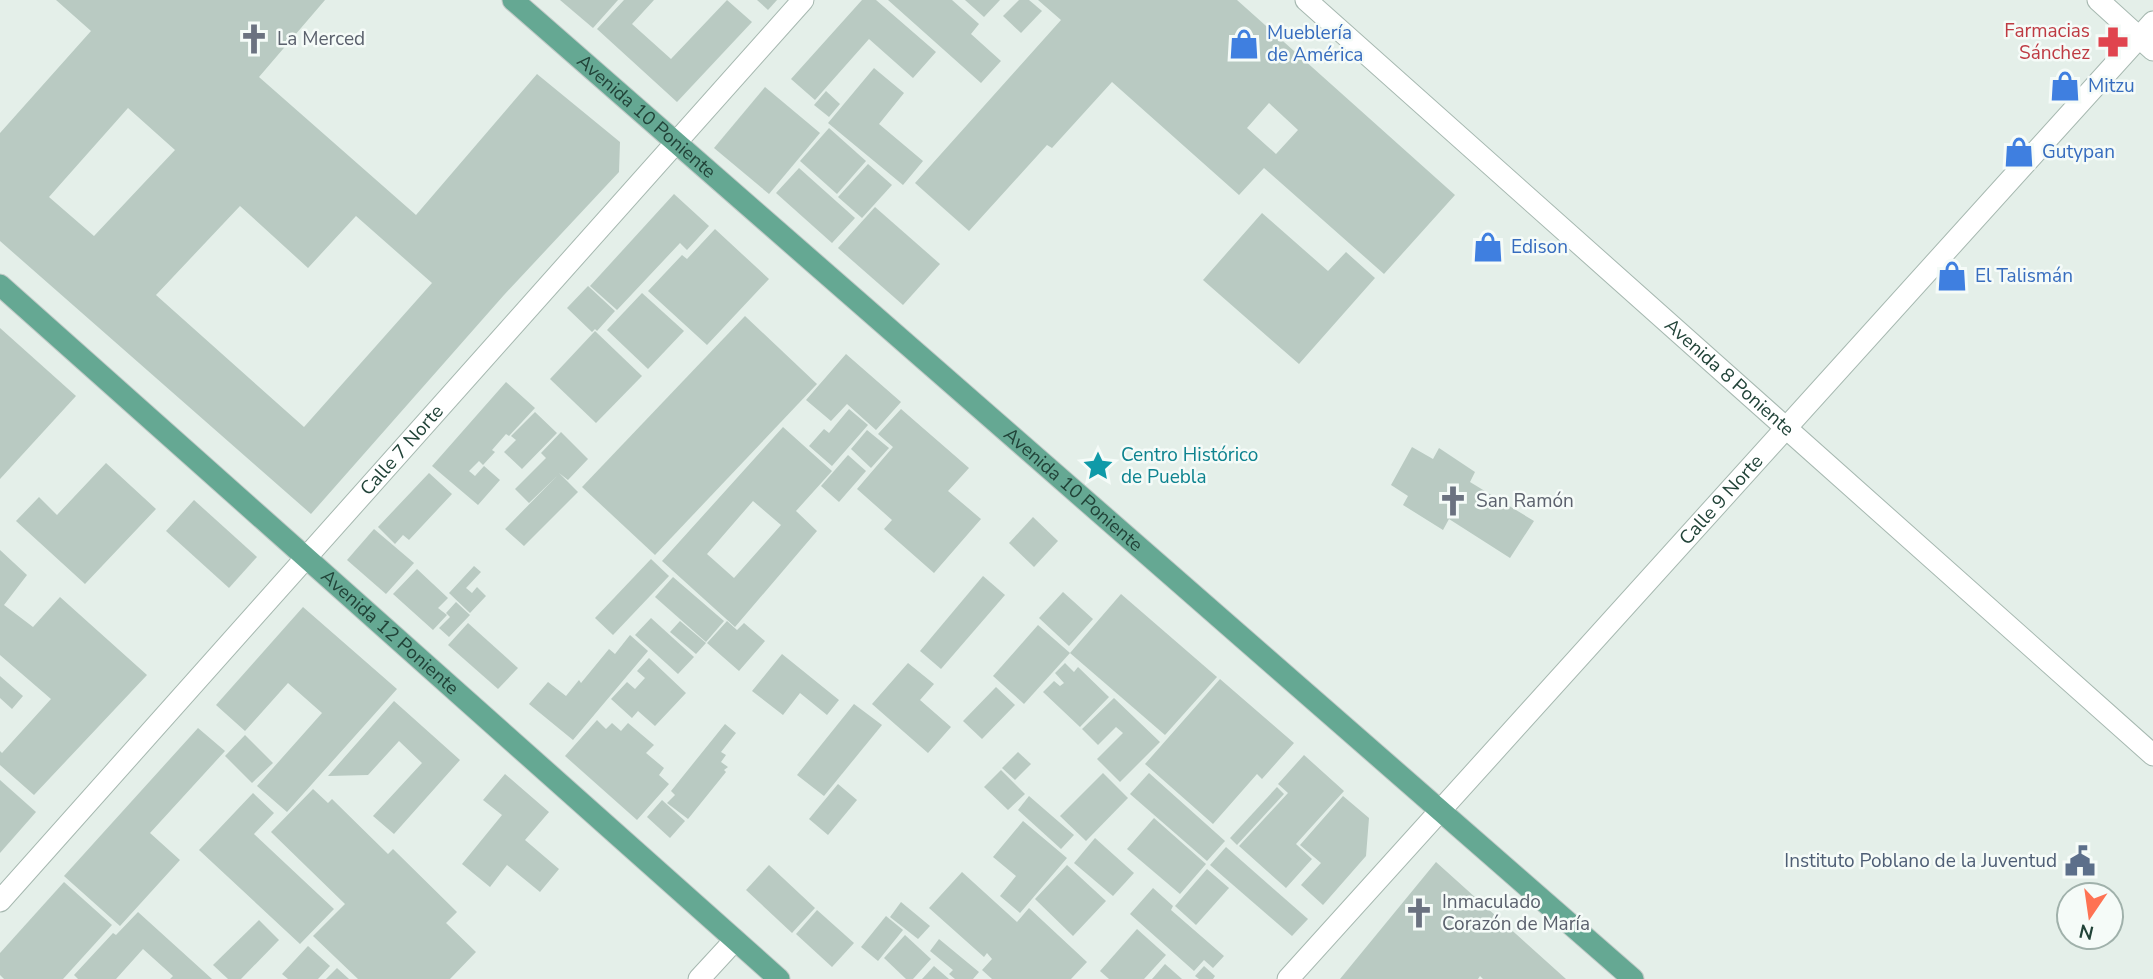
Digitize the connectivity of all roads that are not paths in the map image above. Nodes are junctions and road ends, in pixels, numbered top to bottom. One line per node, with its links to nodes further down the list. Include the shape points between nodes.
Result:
1 (513, 0): 6 (main road, Avenida 10 Poniente)
2 (803, 0): 6 (street, Calle 7 Norte)
3 (1306, 0): 8 (street, Avenida 8 Poniente)
4 (2098, 0): 5 (street)
5 (2148, 36): 8 (street, Calle 9 Norte)
6 (676, 142): 9 (street, Calle 7 Norte); 11 (main road, Avenida 10 Poniente)
7 (0, 285): 9 (main road, Avenida 12 Poniente)
8 (1786, 428): 10 (street, Avenida 8 Poniente); 11 (street, Calle 9 Norte)
9 (305, 556): 12 (street, Calle 7 Norte); 13 (main road, Avenida 12 Poniente)
10 (2153, 755)
11 (1440, 810): 16 (street, Calle 9 Norte); 17 (main road, Avenida 10 Poniente)
12 (0, 901)
13 (735, 940): 14 (street); 15 (main road, Avenida 12 Poniente)
14 (699, 979)
15 (779, 979)
16 (1288, 979)
17 (1633, 979)

